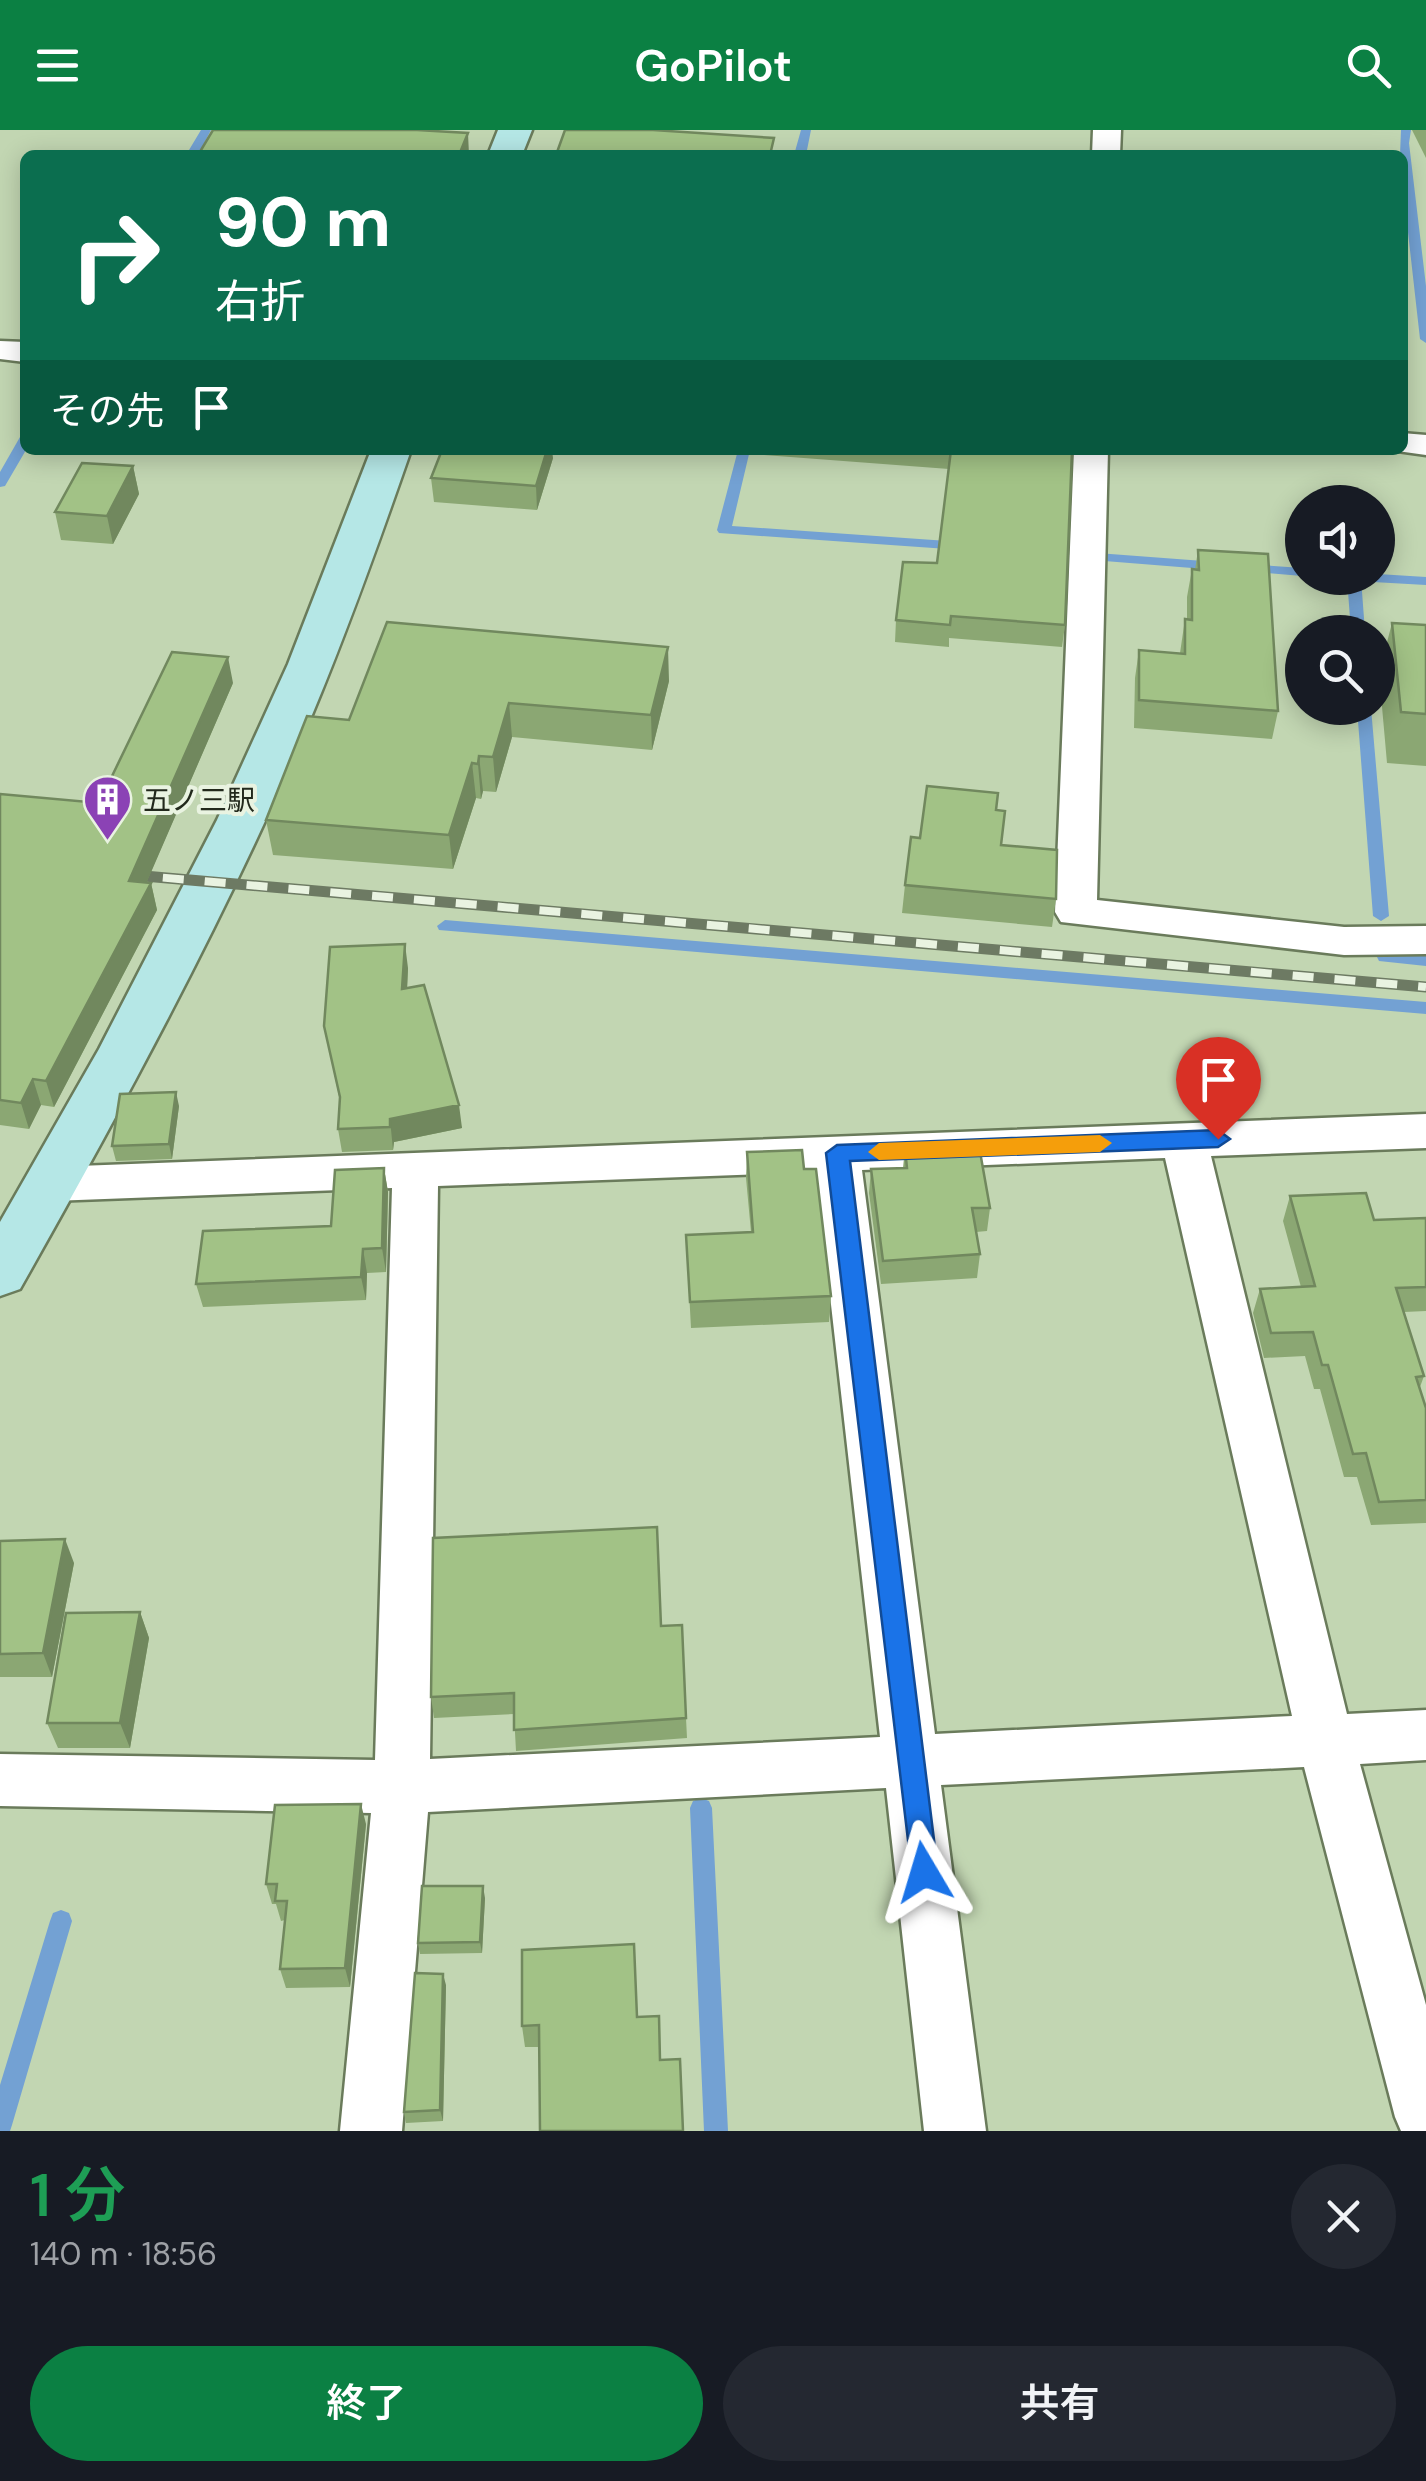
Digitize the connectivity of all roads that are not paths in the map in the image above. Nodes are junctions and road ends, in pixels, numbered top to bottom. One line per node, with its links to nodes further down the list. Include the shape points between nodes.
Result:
1 (390, 455): 8 (street, via 311,663 212,882)
2 (1092, 455): 3 (street, via 1076,912 1344,940)
3 (1426, 940)
4 (1426, 1131): 5 (street)
5 (1184, 1140): 6 (street); 11 (street)
6 (837, 1153): 7 (street); 12 (street)
7 (415, 1169): 8 (street); 14 (street)
8 (52, 1184): 9 (street)
9 (0, 1273)
10 (1426, 1735): 11 (street)
11 (1325, 1739): 12 (street); 15 (street)
12 (910, 1761): 14 (street); 17 (street)
13 (0, 1780): 14 (street)
14 (402, 1788): 16 (street)
15 (1426, 2117)
16 (371, 2131)
17 (955, 2131)

